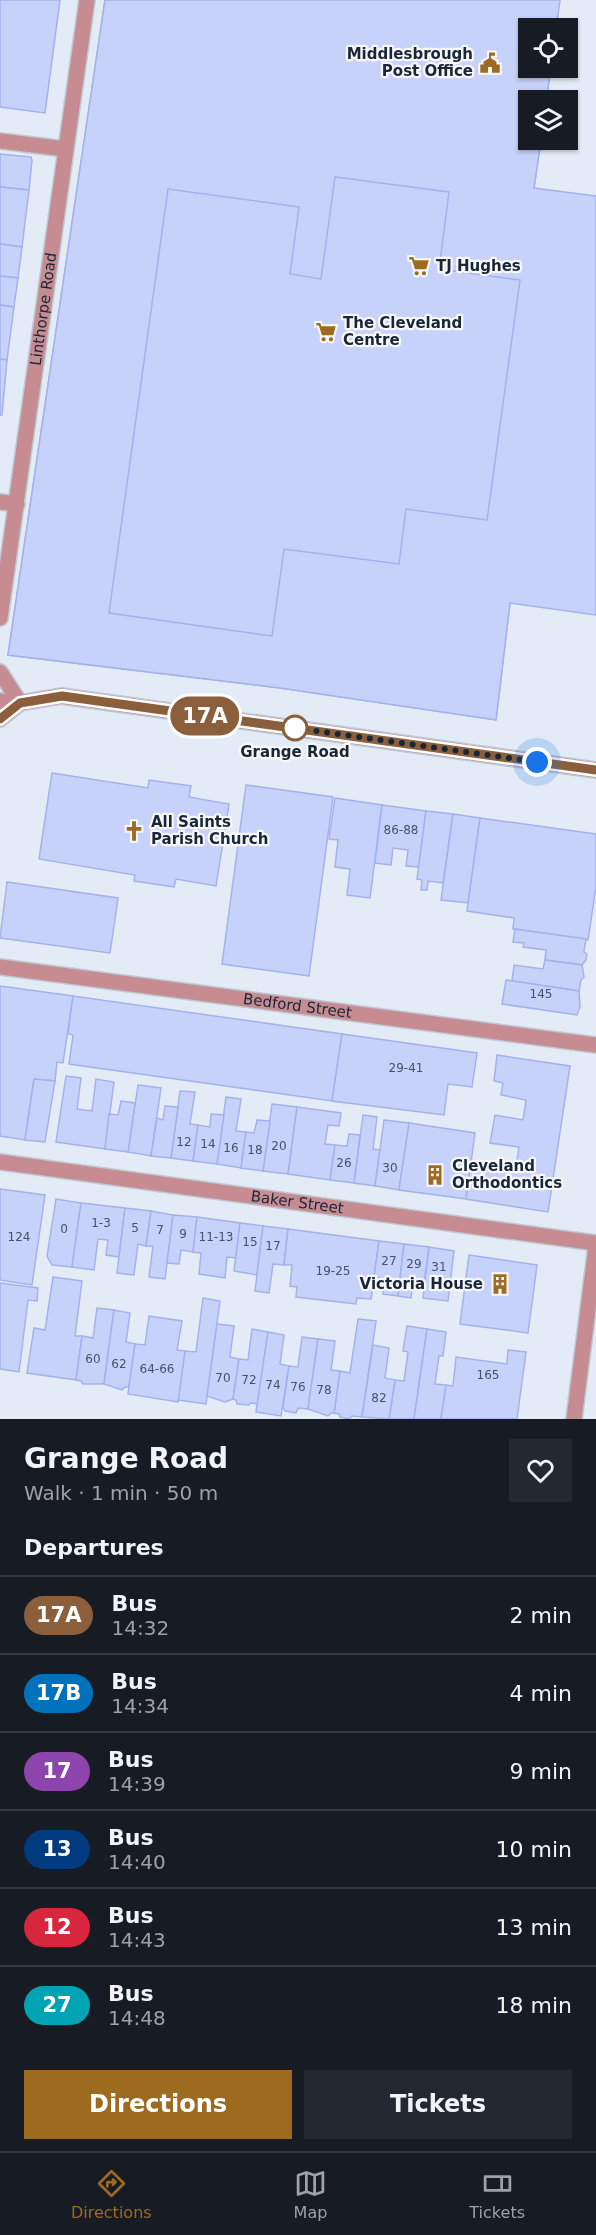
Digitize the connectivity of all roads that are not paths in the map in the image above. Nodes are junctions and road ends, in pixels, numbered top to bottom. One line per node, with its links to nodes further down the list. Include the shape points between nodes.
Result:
1 (87, 0): 3 (street, Linthorpe Road)
2 (0, 141): 3 (street)
3 (65, 148): 5 (street, Linthorpe Road)
4 (0, 502): 5 (street)
5 (16, 504): 6 (street, Linthorpe Road)
6 (0, 618)
7 (0, 672): 9 (street)
8 (0, 701): 9 (street)
9 (20, 703): 10 (street); 11 (street, via 62,696)
10 (0, 719)
11 (596, 770)
12 (0, 967): 13 (street, Bedford Street)
13 (596, 1045)
14 (0, 1162): 15 (street, Baker Street)
15 (596, 1244): 16 (street)
16 (574, 1419)

